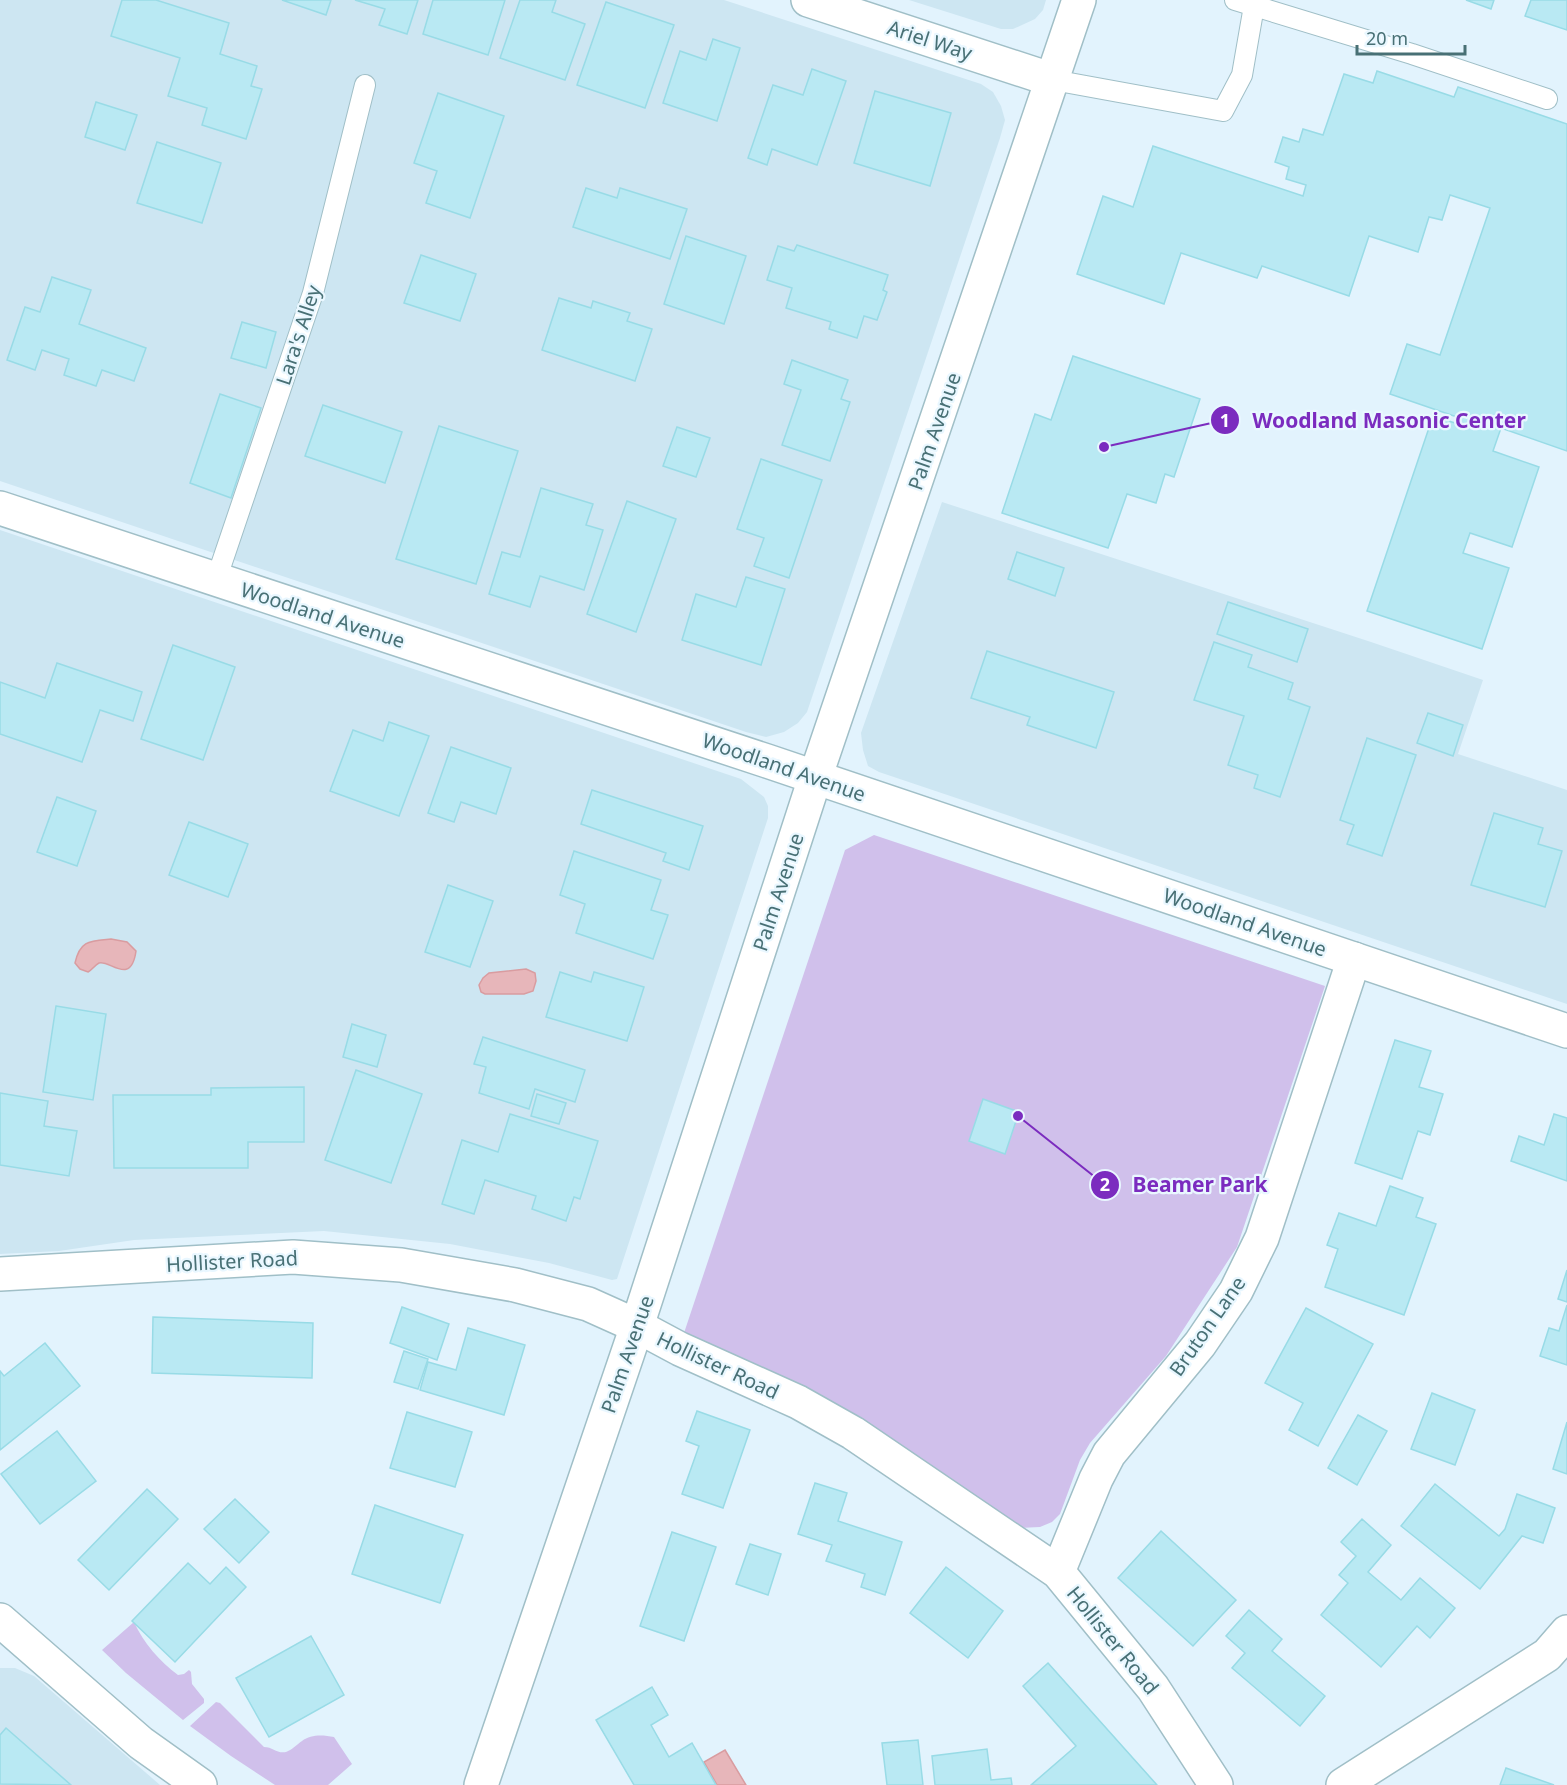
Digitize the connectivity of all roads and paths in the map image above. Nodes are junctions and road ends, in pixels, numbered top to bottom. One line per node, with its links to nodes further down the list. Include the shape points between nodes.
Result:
1 (808, 0): 5 (street, Ariel Way)
2 (1079, 0): 5 (street, Palm Avenue)
3 (1235, 0): 4 (lane)
4 (1254, 6): 5 (lane, via 1242,75 1224,111); 7 (lane)
5 (1053, 80): 10 (street, Palm Avenue)
6 (365, 85): 9 (lane, Lara's Alley, via 313,293)
7 (1547, 99)
8 (0, 508): 9 (street, Woodland Avenue)
9 (216, 580): 10 (street, Woodland Avenue)
10 (815, 778): 11 (street, Woodland Avenue); 14 (street, Palm Avenue)
11 (1354, 959): 12 (street, Woodland Avenue); 15 (street, Bruton Lane, via 1262,1239 1236,1291 1200,1344 1109,1454)
12 (1567, 1031)
13 (0, 1274): 14 (street, Hollister Road, via 293,1257 401,1265 525,1287 588,1304)
14 (637, 1326): 15 (street, Hollister Road, via 798,1402 853,1433); 19 (street, Palm Avenue)
15 (1058, 1572): 20 (street, Hollister Road, via 1153,1688)
16 (0, 1620): 18 (street, via 141,1743)
17 (1567, 1632): 21 (street, via 1547,1655)
18 (200, 1785)
19 (481, 1785)
20 (1216, 1785)
21 (1343, 1785)

